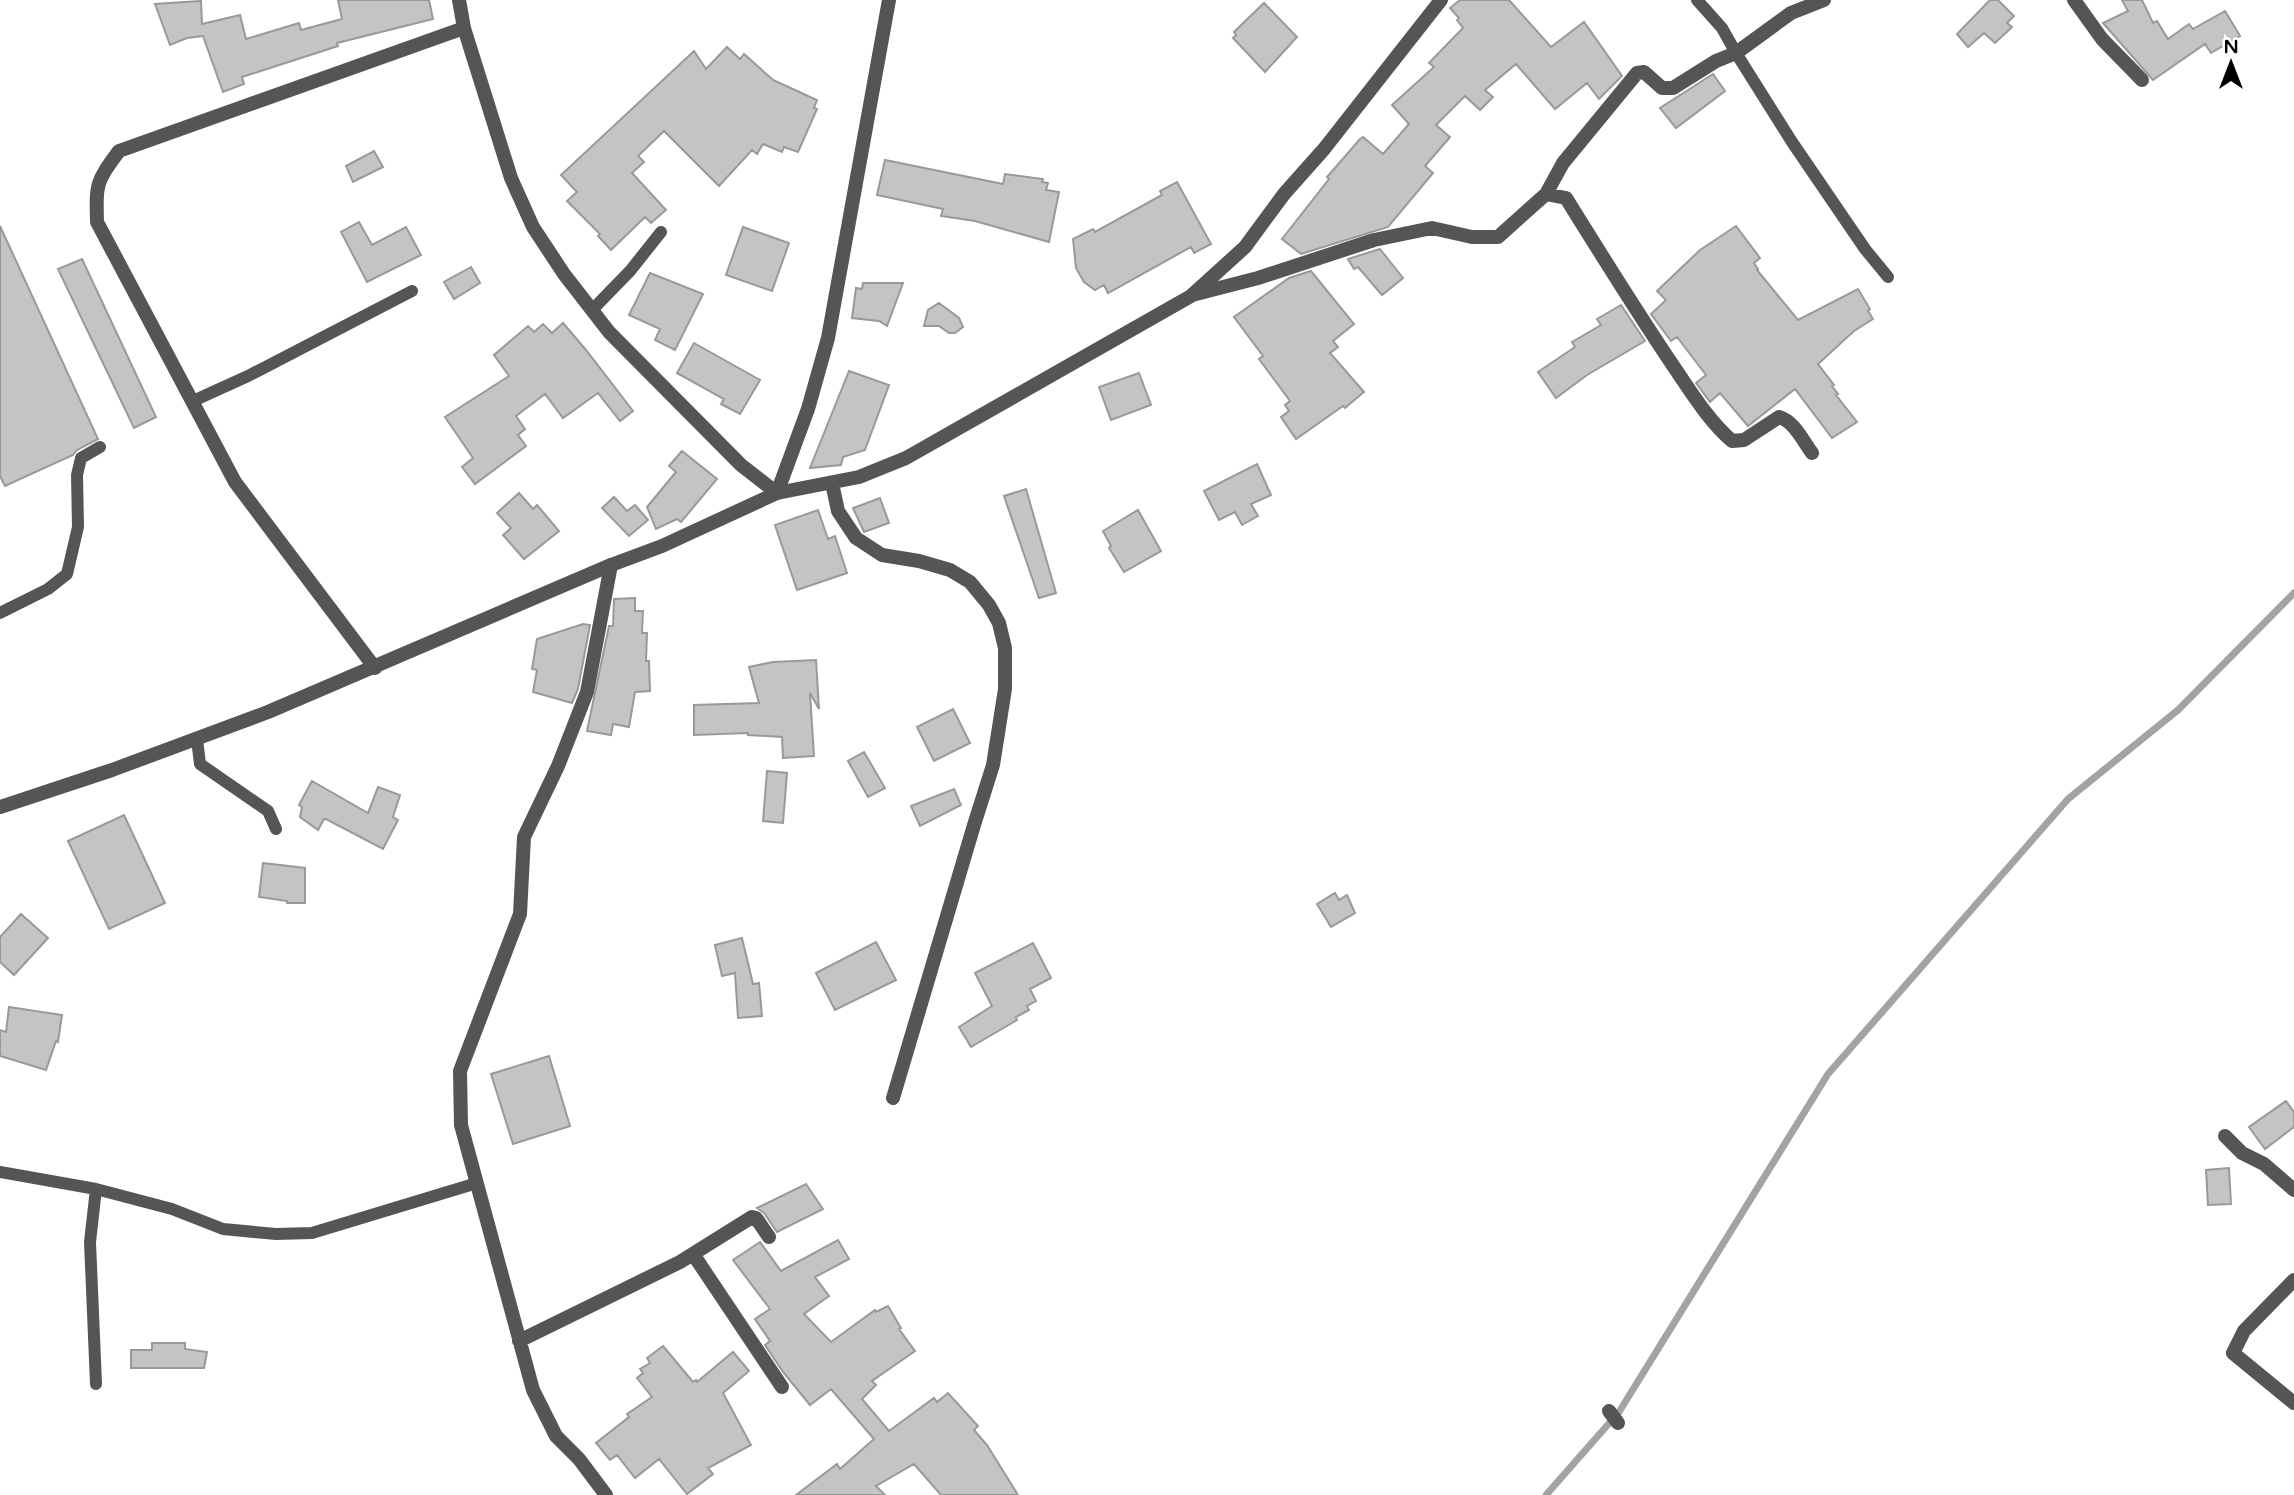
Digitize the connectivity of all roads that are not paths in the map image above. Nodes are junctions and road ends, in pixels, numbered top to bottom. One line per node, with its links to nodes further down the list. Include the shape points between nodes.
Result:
1 (459, 0): 7 (street)
2 (889, 0): 20 (street, via 828,338)
3 (1441, 0): 14 (street, via 1245,247)
4 (1697, 0): 8 (lane, via 1723,27)
5 (1824, 0): 8 (street, via 1791,13)
6 (2074, 0): 9 (street, via 2102,39)
7 (464, 27): 15 (street, via 511,178 533,227); 16 (street, via 119,151 99,177 97,222)
8 (1736, 53): 10 (street, via 1673,88 1662,88 1644,72 1632,77 1563,163); 12 (lane)
9 (2142, 80)
10 (1546, 194): 14 (street, via 1498,237 1472,237 1432,228 1374,240); 18 (street, via 1566,198 1646,326 1723,433 1732,441 1744,440 1784,418)
11 (661, 232): 15 (lane)
12 (1888, 278)
13 (412, 290): 16 (lane)
14 (1191, 296): 19 (street, via 906,458)
15 (592, 310): 20 (street, via 741,465)
16 (193, 401): 23 (street, via 235,482)
17 (100, 447): 22 (lane, via 81,458 78,527 67,575)
18 (1812, 453)
19 (832, 483): 20 (street); 27 (street, via 838,511 856,538 882,555 950,570 970,582 999,623 1006,648 1005,689 993,765)
20 (777, 493): 21 (street, via 662,547)
21 (611, 565): 23 (street); 30 (street, via 587,692 524,837 520,914 460,1071 461,1125)
22 (0, 613)
23 (375, 668): 24 (street)
24 (197, 739): 25 (street); 26 (lane, via 200,764 268,811)
25 (0, 807)
26 (276, 829)
27 (893, 1098)
28 (2225, 1136): 32 (street)
29 (0, 1172): 31 (lane)
30 (477, 1183): 31 (lane, via 312,1233 276,1234 223,1229 172,1209); 36 (street)
31 (96, 1189): 37 (lane, via 90,1242)
32 (2294, 1190)
33 (769, 1237): 34 (street, via 752,1216)
34 (693, 1254): 36 (street); 38 (street)
35 (2294, 1280): 39 (street, via 2244,1331 2233,1353)
36 (519, 1341): 40 (street, via 533,1390 556,1436)
37 (96, 1384)
38 (782, 1387)
39 (2294, 1403)
40 (606, 1495)

